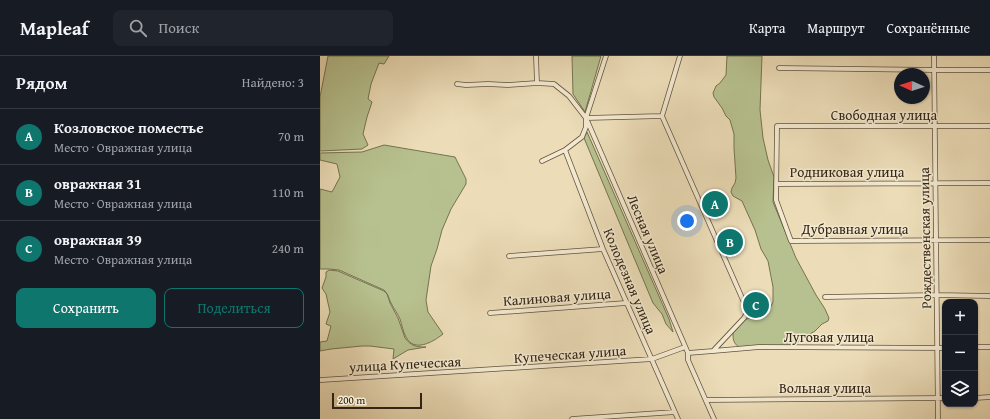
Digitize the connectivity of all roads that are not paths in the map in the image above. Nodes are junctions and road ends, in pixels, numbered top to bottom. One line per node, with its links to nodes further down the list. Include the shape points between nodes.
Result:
1 (536, 56): 9 (street)
2 (606, 56): 11 (street)
3 (680, 56): 10 (street)
4 (934, 56): 6 (street, Рождественская улица)
5 (779, 68): 6 (street)
6 (935, 70): 7 (street); 12 (street, Рождественская улица)
7 (990, 70)
8 (457, 84): 9 (street, Лесная улица)
9 (536, 84): 11 (street, Лесная улица, via 554,84 569,96)
10 (662, 116): 11 (street); 33 (street, via 746,307 747,313 744,318)
11 (586, 118): 14 (street, via 582,136); 28 (street, Лесная улица)
12 (935, 126): 13 (street, Свободная улица); 16 (street, Рождественская улица); 18 (street, Свободная улица, via 777,126)
13 (990, 126)
14 (565, 150): 15 (street); 21 (street, Колодезная улица)
15 (542, 161)
16 (936, 183): 17 (street, Родниковая улица); 18 (street, Родниковая улица); 19 (street, Рождественская улица)
17 (990, 183)
18 (776, 184): 19 (street, Дубравная улица, via 776,200 791,241)
19 (936, 239): 20 (street, Дубравная улица); 23 (street, Рождественская улица)
20 (990, 240)
21 (603, 249): 22 (street); 26 (street, Колодезная улица)
22 (509, 256)
23 (937, 295): 24 (street); 25 (street); 31 (street, Рождественская улица)
24 (990, 296)
25 (825, 297)
26 (626, 303): 27 (street, Калиновая улица); 35 (street, Колодезная улица)
27 (490, 313)
28 (685, 347): 34 (street, Лесная улица); 35 (street, Купеческая улица)
29 (978, 347): 30 (street)
30 (990, 347)
31 (937, 348): 32 (street, Луговая улица); 33 (street, Луговая улица, via 759,348); 39 (street, Рождественская улица)
32 (942, 348)
33 (713, 351): 34 (street, Луговая улица)
34 (688, 353): 42 (street, Лесная улица, via 688,360)
35 (652, 360): 36 (street, Купеческая улица); 43 (street, Колодезная улица)
36 (490, 370): 37 (street, улица Купеческая)
37 (321, 380)
38 (990, 397): 41 (street)
39 (938, 398): 40 (street, Вольная улица); 42 (street, Вольная улица); 47 (street, Рождественская улица)
40 (942, 398)
41 (978, 398)
42 (706, 400): 46 (street, Лесная улица)
43 (675, 412): 44 (street); 45 (street, Колодезная улица)
44 (572, 419)
45 (678, 419)
46 (714, 419)
47 (938, 419)

